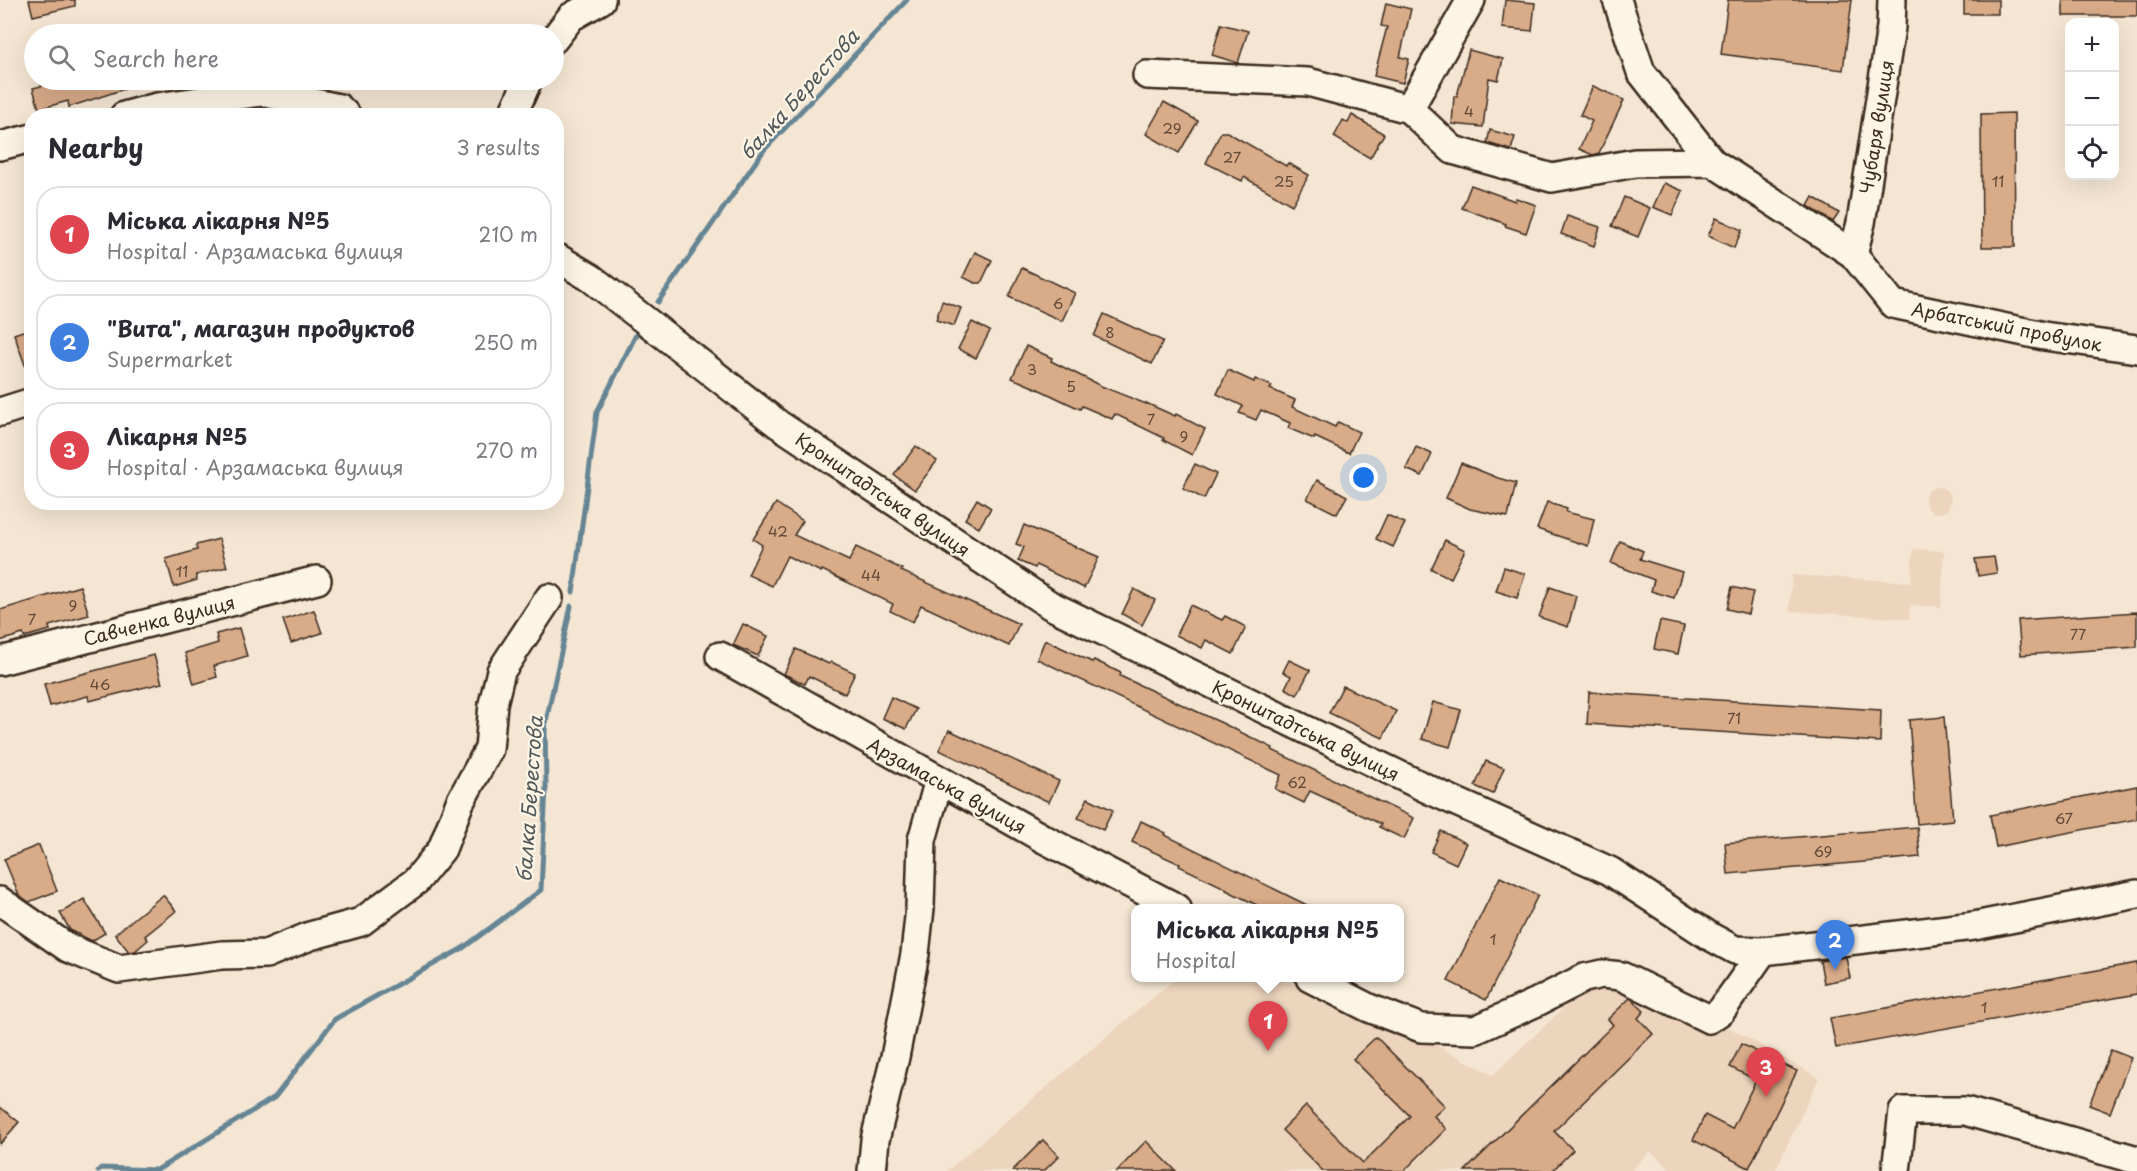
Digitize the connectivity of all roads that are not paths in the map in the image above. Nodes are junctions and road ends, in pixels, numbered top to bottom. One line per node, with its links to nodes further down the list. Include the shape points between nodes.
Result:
1 (601, 0): 5 (street, via 572,17)
2 (1471, 0): 11 (street)
3 (1617, 0): 14 (street, Арбатський провулок, via 1641,72)
4 (1892, 0): 15 (street, Чубаря вулиця, via 1865,200)
5 (564, 27)
6 (1147, 75): 11 (street, via 1308,82)
7 (524, 90): 10 (street)
8 (153, 108): 9 (street, via 261,92)
9 (339, 108)
10 (516, 108)
11 (1409, 109): 14 (street, via 1453,150 1552,178 1635,163)
12 (24, 140): 13 (street)
13 (0, 146)
14 (1712, 162): 15 (street, Арбатський провулок)
15 (1853, 254): 17 (street, Арбатський провулок, via 1893,304 2044,336)
16 (564, 262): 28 (street, Кронштадтська вулиця, via 778,424 1050,605 1432,791 1610,871 1735,950)
17 (2137, 349)
18 (24, 404): 19 (street)
19 (0, 412)
20 (317, 580): 23 (street, Савченка вулиця)
21 (549, 598): 26 (street, via 501,670 489,749 460,802 441,849 416,881 362,922 310,936 266,954 222,955 119,969 68,948)
22 (720, 656): 24 (street, Арзамаська вулиця)
23 (0, 661)
24 (939, 780): 27 (street, Арзамаська вулиця); 31 (street, via 922,840 915,954 875,1140)
25 (2137, 894): 28 (street, Кронштадтська вулиця, via 1974,926)
26 (0, 902)
27 (1168, 904)
28 (1763, 951): 29 (street, via 1721,1011 1709,1018 1621,976 1602,974 1584,978 1475,1030 1421,1028)
29 (1318, 982)
30 (2137, 1160): 32 (street, via 1965,1111 1903,1111)
31 (872, 1171)
32 (1896, 1171)

